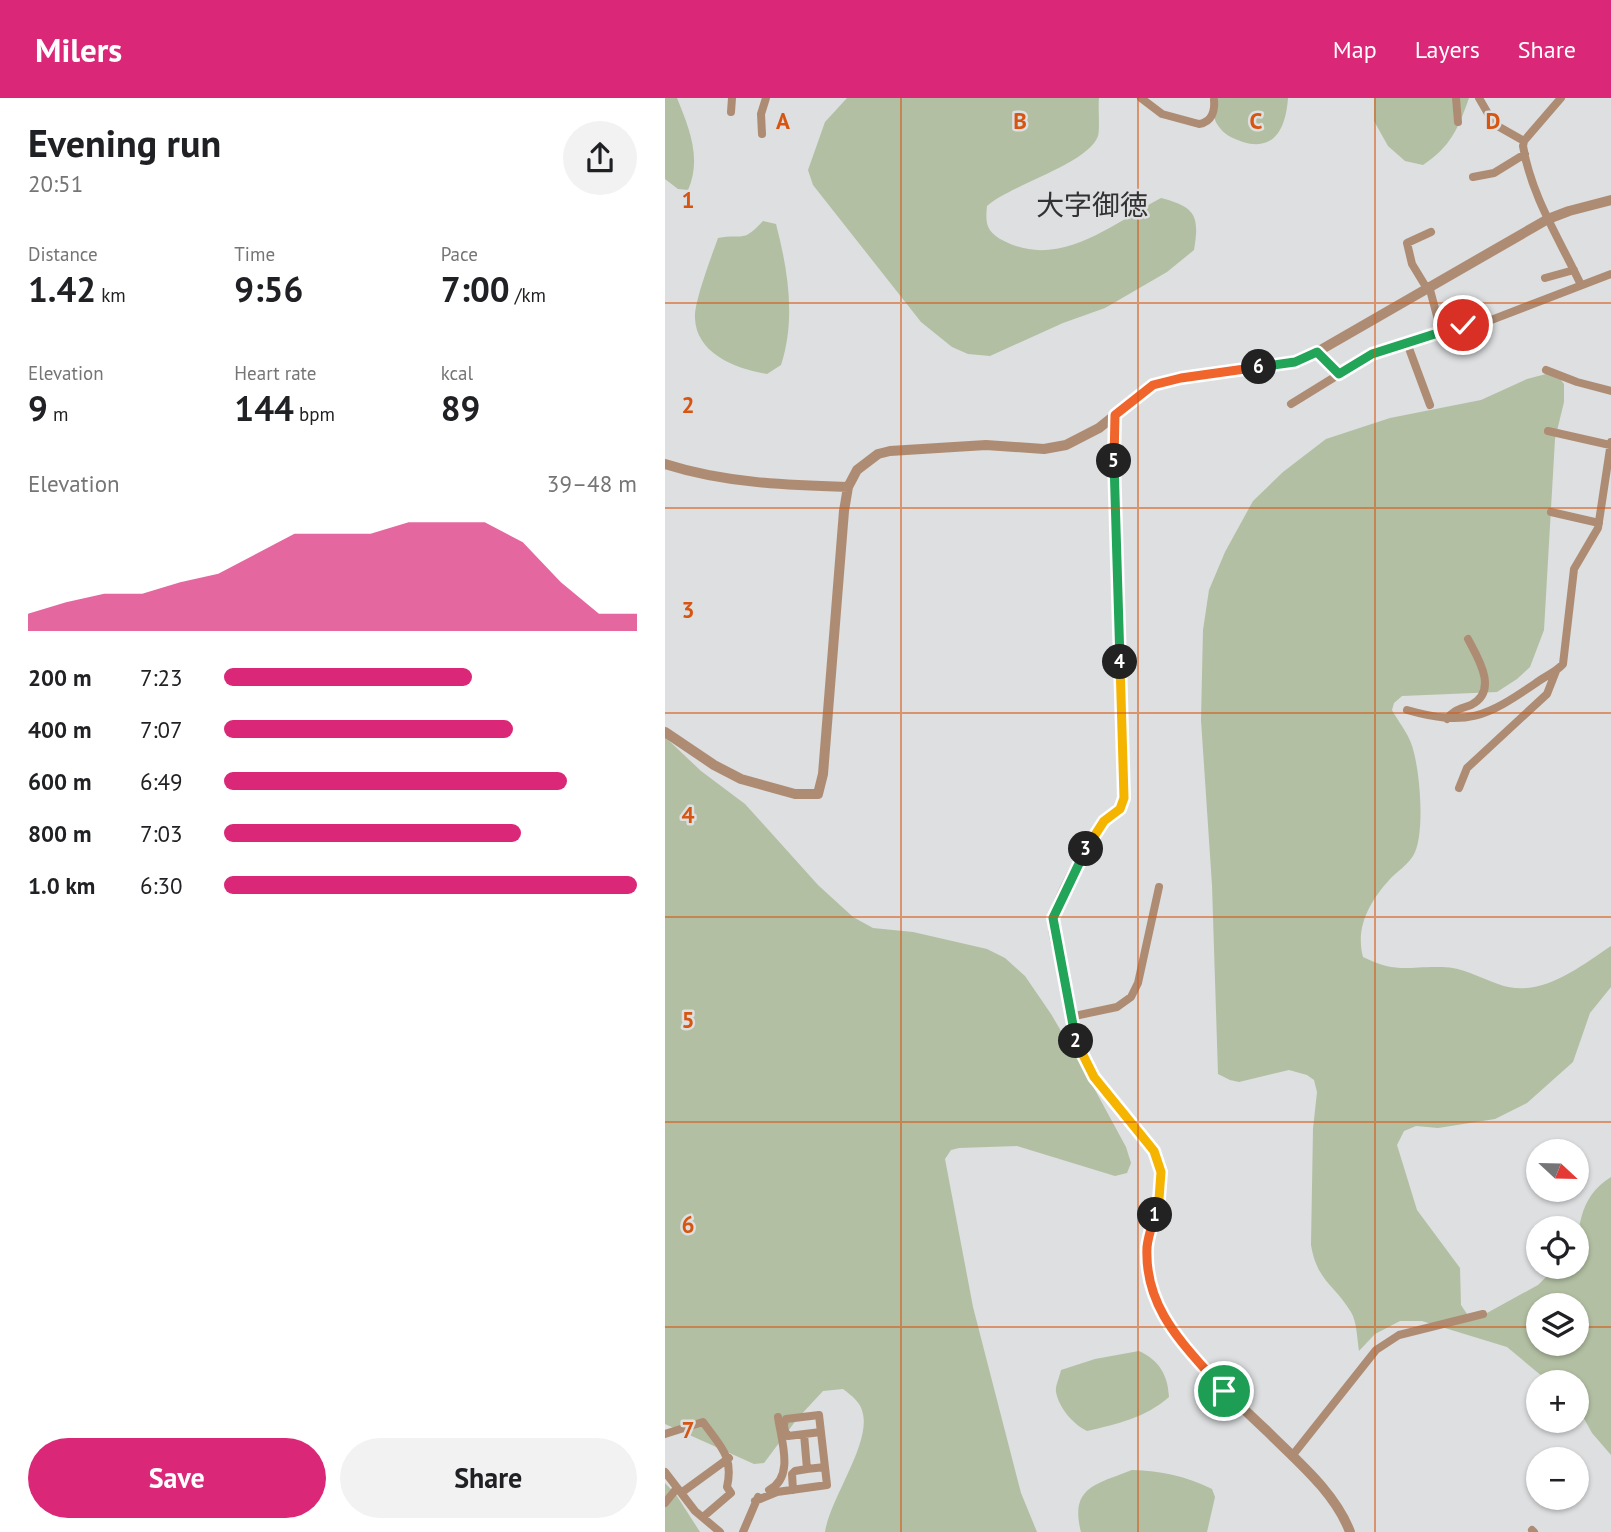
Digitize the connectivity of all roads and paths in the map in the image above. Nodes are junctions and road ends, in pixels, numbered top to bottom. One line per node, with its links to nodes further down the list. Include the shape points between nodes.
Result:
1 (732, 98): 8 (street)
2 (766, 98): 10 (street)
3 (1141, 98): 7 (street, via 1162,114 1199,124 1211,117)
4 (1456, 98): 9 (street)
5 (1479, 98): 11 (street, via 1495,124)
6 (1561, 98): 11 (street)
7 (1214, 100)
8 (731, 111)
9 (1458, 122)
10 (762, 134)
11 (1524, 141): 12 (street)
12 (1525, 154): 13 (street, via 1494,173); 15 (street)
13 (1473, 177)
14 (1611, 200): 15 (street)
15 (1548, 219): 17 (street); 21 (street)
16 (1431, 232): 21 (street, via 1407,243 1412,264)
17 (1574, 270): 19 (street); 20 (street)
18 (1611, 274): 20 (street)
19 (1545, 278)
20 (1581, 285): 22 (street, via 1486,321)
21 (1427, 287): 22 (street); 24 (street)
22 (1441, 331): 23 (street)
23 (1406, 343): 26 (street, via 1372,354); 29 (street)
24 (1317, 352): 26 (street); 30 (street, via 1295,362 1153,385)
25 (1546, 370): 27 (street)
26 (1339, 374): 28 (street)
27 (1611, 391)
28 (1291, 404)
29 (1430, 405)
30 (1115, 415): 35 (street, via 1084,437 1044,449 986,445 890,451 869,459); 46 (street, via 1124,798 1120,809 1090,839 1053,918)
31 (1548, 431): 32 (street)
32 (1611, 444): 33 (street)
33 (1609, 460): 36 (street)
34 (665, 464): 35 (street, via 740,481)
35 (848, 487): 43 (street, via 818,794 795,794 741,779)
36 (1607, 498): 38 (street)
37 (1551, 513): 38 (street)
38 (1599, 523): 40 (street, via 1574,569 1563,664)
39 (1468, 639): 42 (street, via 1484,671 1485,689 1478,701 1452,712)
40 (1556, 671): 42 (street, via 1490,712); 44 (street, via 1548,694 1467,768)
41 (1407, 710): 42 (street)
42 (1447, 719)
43 (665, 732)
44 (1459, 788)
45 (1159, 887): 46 (street, via 1131,997 1117,1007)
46 (1070, 1017): 52 (street, via 1077,1047 1094,1077 1154,1151 1161,1172 1147,1245 1148,1272 1161,1314 1224,1391)
47 (1483, 1314): 52 (street, via 1399,1335 1376,1350)
48 (778, 1417): 59 (street, via 785,1472 776,1486)
49 (821, 1432): 51 (street); 51 (street, via 819,1415 786,1419 788,1436); 54 (street)
50 (665, 1434): 53 (street, via 703,1423)
51 (804, 1434): 55 (street)
52 (1292, 1456): 64 (street, via 1344,1514)
53 (729, 1458): 58 (street); 61 (street, via 727,1487 731,1493)
54 (825, 1467): 55 (street); 57 (street, via 827,1485)
55 (807, 1469): 57 (street, via 792,1475)
56 (665, 1472): 58 (street)
57 (793, 1490): 59 (street)
58 (679, 1491): 60 (street); 61 (street)
59 (755, 1501): 63 (street)
60 (665, 1503)
61 (703, 1517): 62 (street)
62 (720, 1532)
63 (743, 1532)
64 (1350, 1532)

